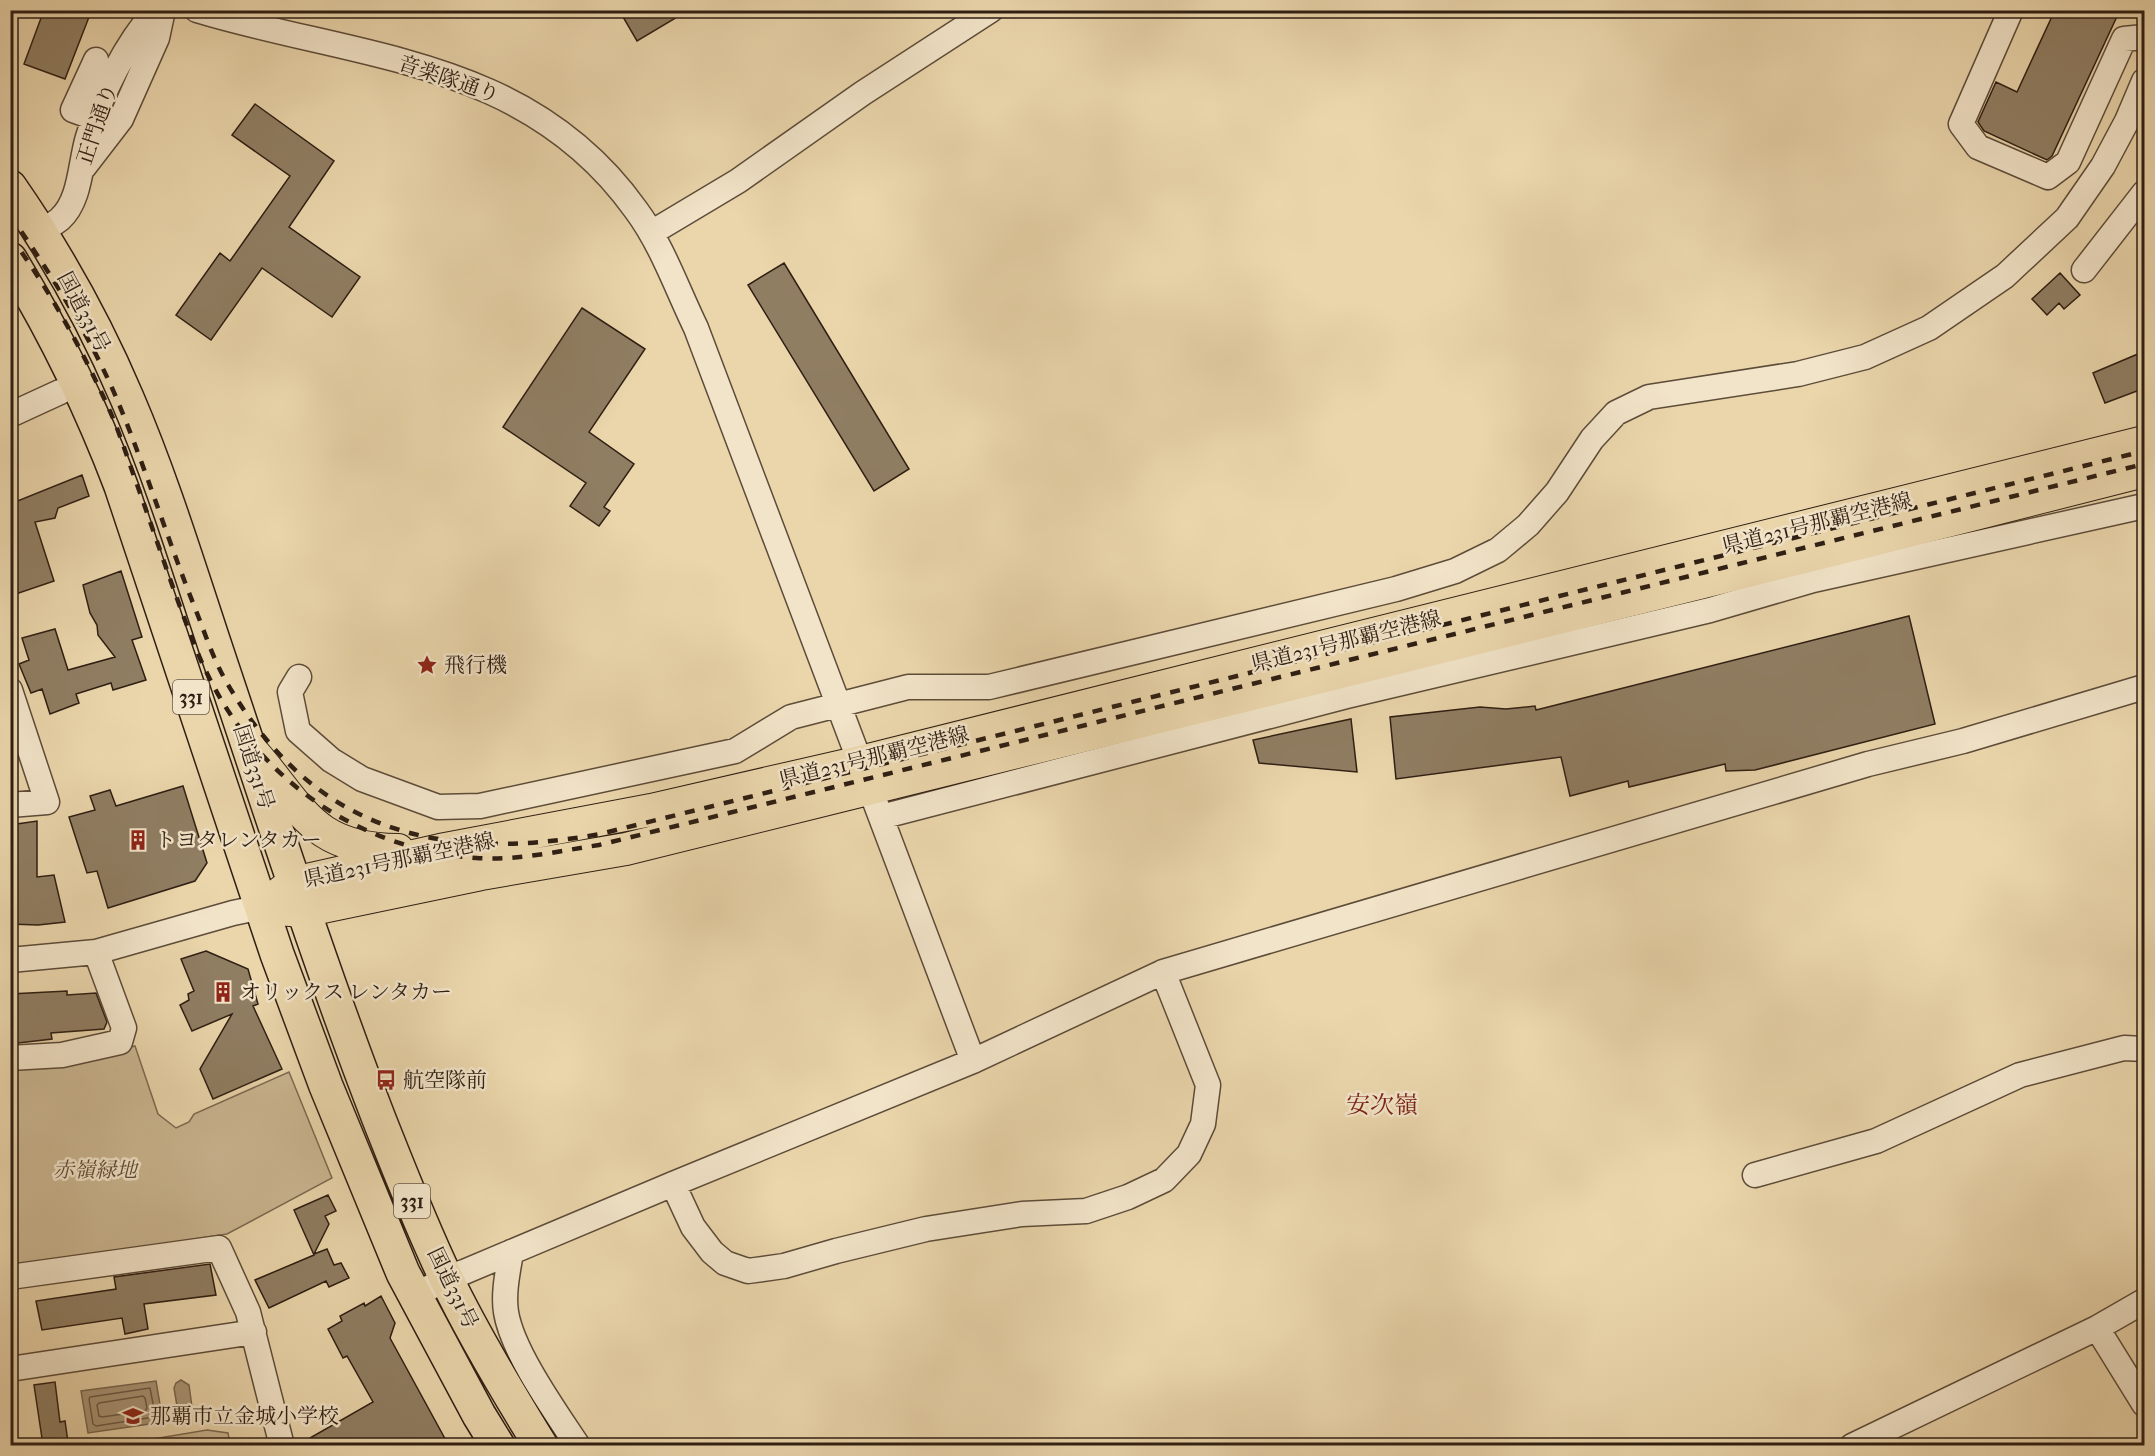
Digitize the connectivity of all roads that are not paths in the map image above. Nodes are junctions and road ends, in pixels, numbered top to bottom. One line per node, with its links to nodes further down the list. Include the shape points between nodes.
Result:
1 (156, 10): 9 (street, 正門通り, via 138,30)
2 (164, 10): 10 (street, 正門通り, via 157,38 121,119)
3 (196, 10): 14 (street, 音楽隊通り, via 441,72 488,90 530,112 576,144 609,176)
4 (991, 10): 14 (street, via 738,181)
5 (2012, 10): 6 (street, via 1961,124 1978,147 2048,177 2068,162 2124,39)
6 (2145, 37)
7 (96, 60): 9 (street, via 73,110)
8 (2145, 81): 26 (street, via 2103,166 2067,218 2005,276 1929,328 1865,357 1798,374 1649,397 1616,413 1528,525 1498,550 1455,571 1396,589 989,687 908,687)
9 (95, 118): 10 (street, 正門通り)
10 (80, 173): 13 (street, via 71,204 60,219)
11 (10, 188): 13 (highway, 国道331号 / 331)
12 (2145, 193): 17 (street)
13 (40, 232): 15 (highway); 27 (highway, 国道331号 / 331, via 98,336 127,398 165,497)
14 (651, 233): 26 (street, 音楽隊通り, via 696,328)
15 (10, 248)
16 (10, 259): 33 (highway, 国道331号 / 331, via 41,310 105,442)
17 (2084, 270)
18 (60, 392): 19 (street)
19 (10, 415)
20 (2145, 442): 28 (main road, 県道231号那覇空港線)
21 (2145, 471): 28 (main road, 県道231号那覇空港線)
22 (2145, 506): 30 (street, via 1813,580 1710,610 1347,696)
23 (299, 677): 26 (street, via 290,692 298,730 331,760 362,779 438,807 480,806 735,751 791,717)
24 (2145, 687): 36 (street, via 1963,741 1868,764)
25 (10, 690): 29 (street, via 47,802)
26 (838, 705): 28 (street, 音楽隊通り)
27 (249, 748): 31 (main road, via 294,806 328,834 370,848); 32 (highway, 国道331号 / 331)
28 (865, 775): 30 (street, 音楽隊通り); 31 (main road, 県道231号那覇空港線); 32 (main road, 県道231号那覇空港線, via 626,849 491,872)
29 (10, 805)
30 (881, 818): 39 (street, 音楽隊通り)
31 (441, 850): 32 (main road, 県道231号那覇空港線)
32 (298, 897): 33 (main road, 県道231号那覇空港線); 44 (highway, 国道331号 / 331, via 408,1193)
33 (262, 907): 34 (street); 45 (highway, 国道331号 / 331, via 326,1086)
34 (96, 952): 35 (street); 38 (street, via 124,1028 120,1042 62,1055)
35 (10, 960)
36 (1163, 972): 39 (street); 41 (street, via 1208,1085 1203,1124 1189,1154 1164,1180 1128,1197 1086,1211 1022,1214 926,1229 784,1266 748,1271 725,1263 712,1252 693,1227)
37 (2145, 1049): 40 (street, via 2124,1048 2020,1075 1876,1142)
38 (10, 1058)
39 (973, 1061): 41 (street)
40 (1755, 1175)
41 (673, 1184): 42 (street)
42 (511, 1252): 44 (street); 54 (street, via 506,1311 514,1339)
43 (10, 1277): 48 (street, via 219,1248)
44 (446, 1278): 45 (street); 53 (highway, 国道331号 / 331, via 503,1385)
45 (415, 1296): 52 (highway, 国道331号 / 331)
46 (2145, 1301): 47 (street)
47 (2097, 1328): 50 (street); 55 (street)
48 (254, 1332): 49 (street); 51 (street)
49 (10, 1369)
50 (2145, 1404)
51 (282, 1446)
52 (498, 1446)
53 (541, 1446)
54 (578, 1446)
55 (1852, 1446)

